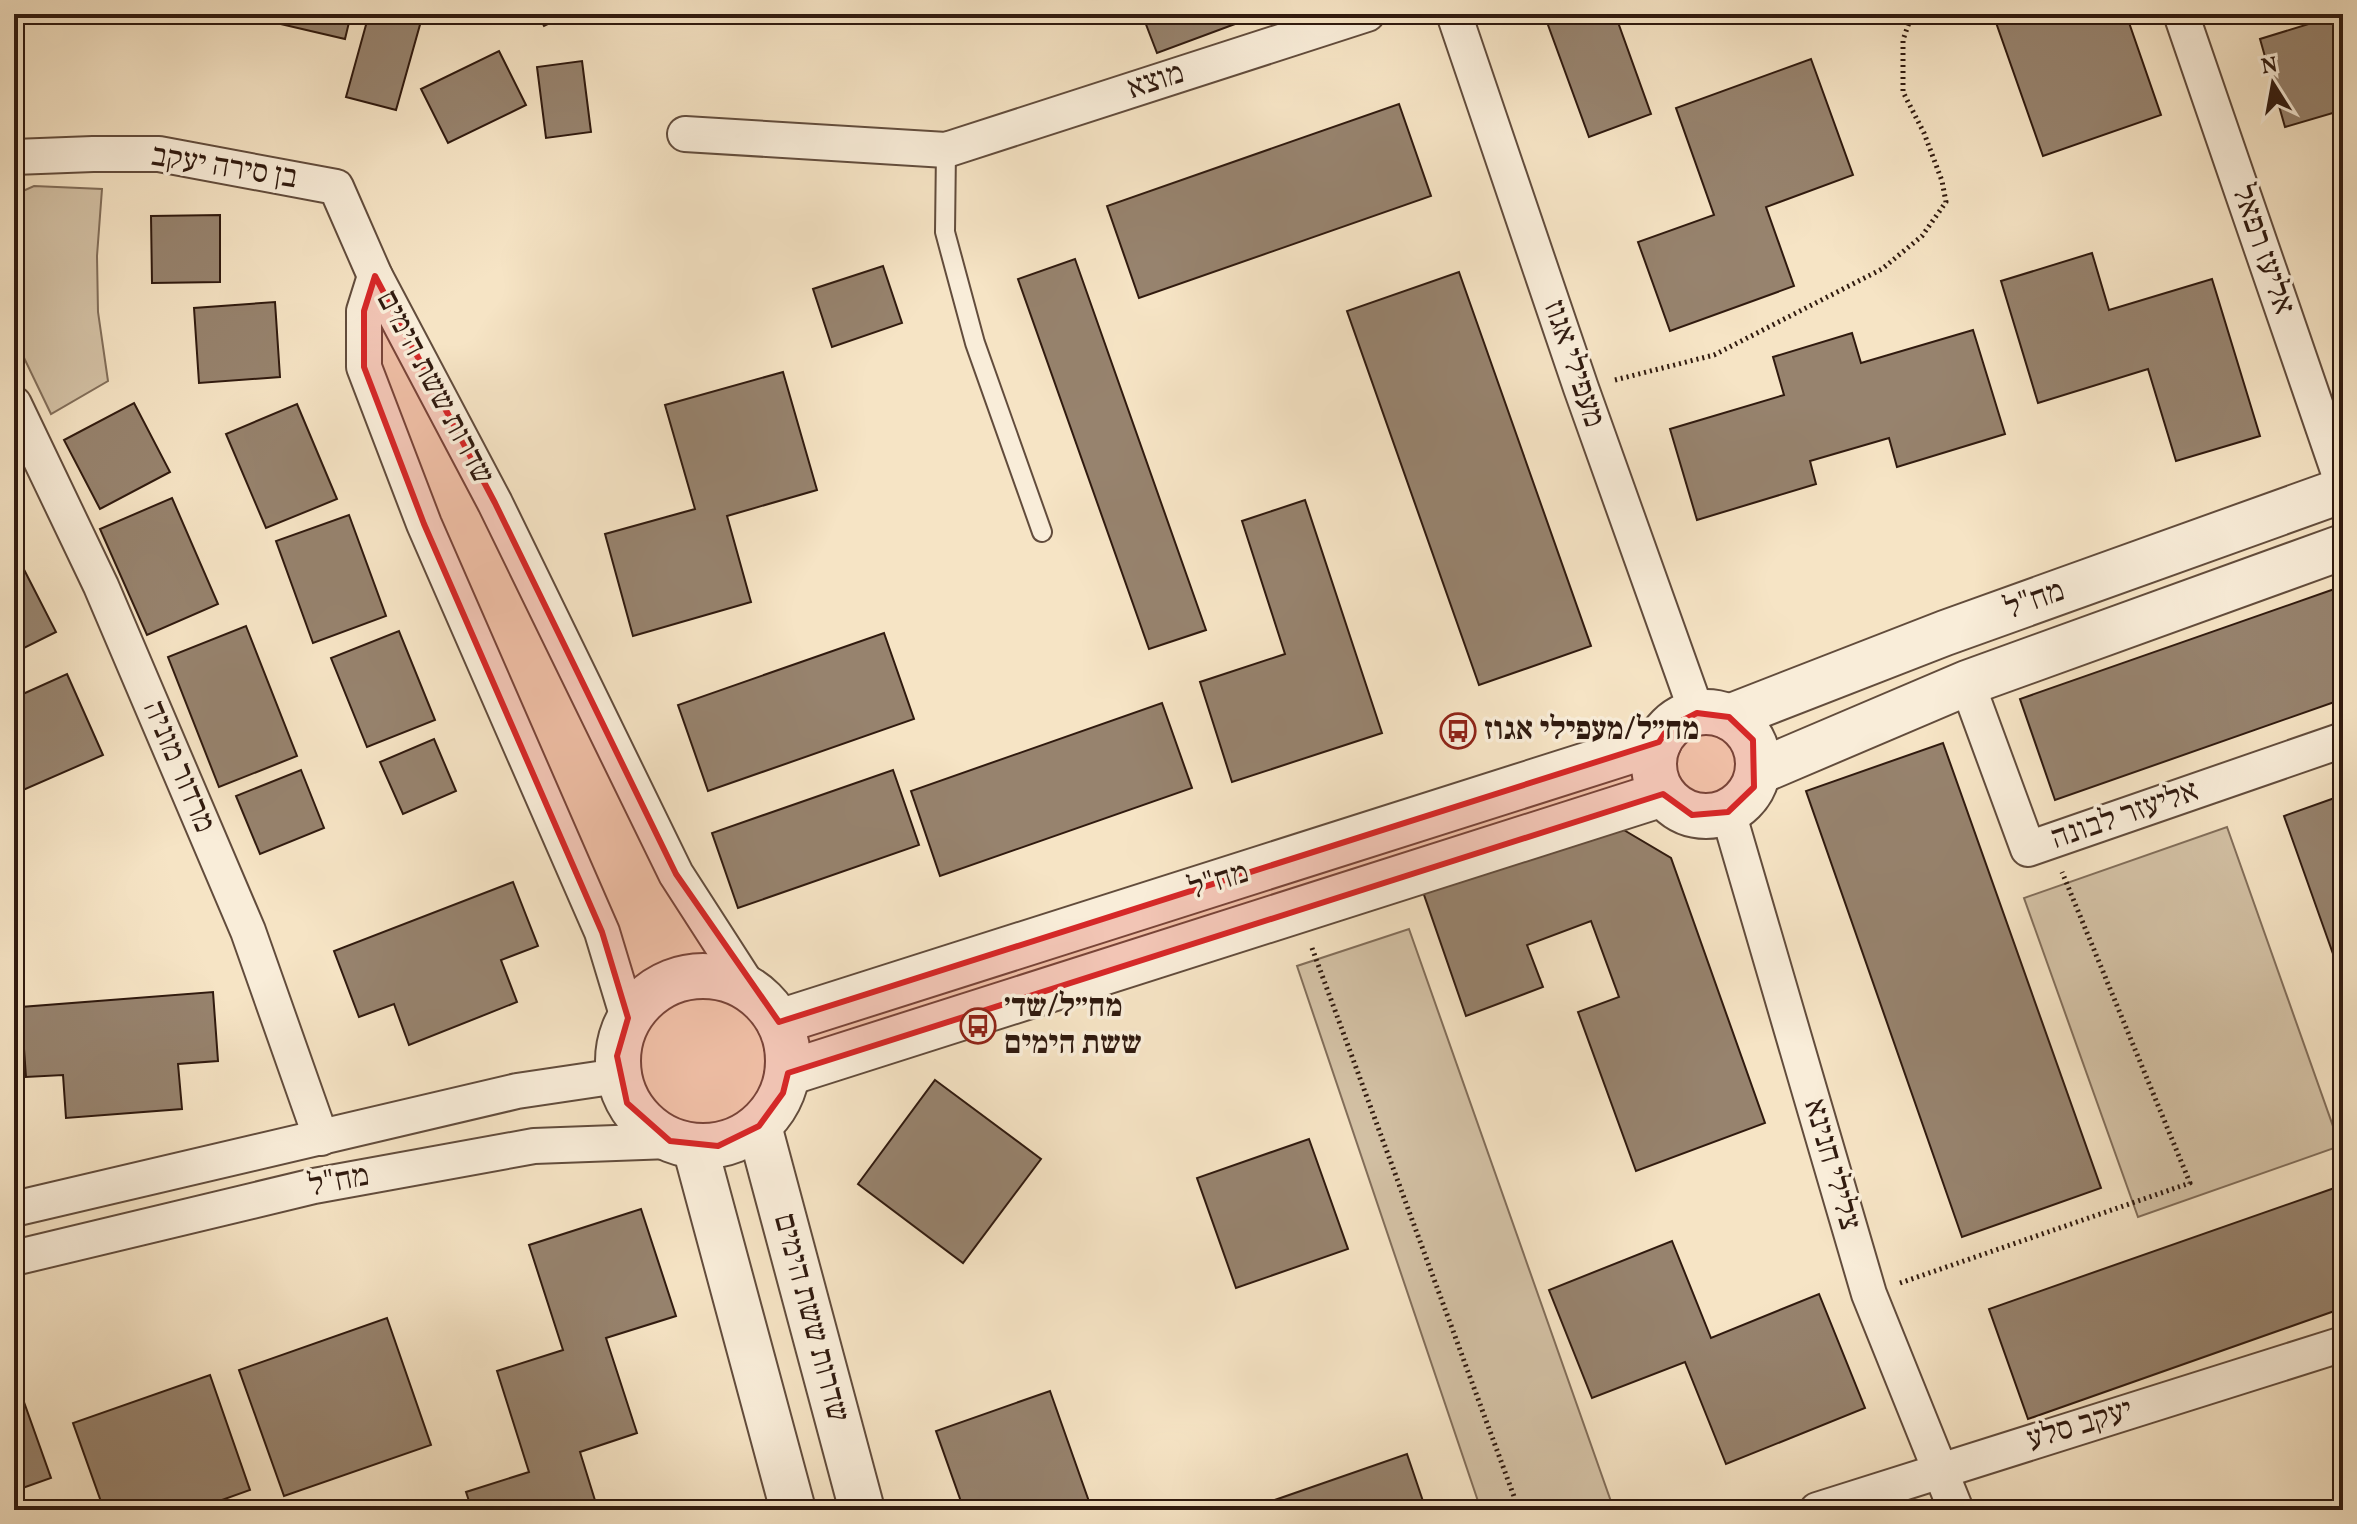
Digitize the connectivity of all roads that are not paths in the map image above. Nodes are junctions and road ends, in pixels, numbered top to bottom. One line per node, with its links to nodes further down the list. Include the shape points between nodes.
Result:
1 (1367, 14): 5 (street, מוצא)
2 (1454, 14): 13 (street, מעפילי אגוז, via 1581,388)
3 (2181, 14): 9 (street, אליעז רפאל)
4 (685, 134): 5 (street, מוצא)
5 (946, 150): 10 (lane, via 945,232 975,343)
6 (14, 157): 7 (street, בן סירה יעקב, via 159,154 336,187)
7 (375, 276): 19 (street, שדרות ששת הימים, via 495,503 676,874); 20 (street, שדרות ששת הימים, via 364,311 364,367 424,524 602,932)
8 (14, 404): 24 (street, מרדור מוניה, via 101,586 248,931)
9 (2343, 488): 13 (street, מח"ל)
10 (1042, 532)
11 (2343, 547): 12 (street, מח"ל)
12 (1967, 683): 14 (street, אליעזר לבונה, via 2028,849); 16 (street, מח"ל)
13 (1713, 715): 15 (street, via 1681,719); 16 (street, via 1742,727 1753,740)
14 (2343, 740)
15 (1659, 742): 17 (street, via 1655,777); 19 (street, מח"ל)
16 (1758, 772): 18 (street, via 1743,802)
17 (1663, 794): 18 (street, via 1692,815); 21 (street, מח"ל)
18 (1728, 812): 29 (street, צלילי חנינא, via 1869,1294)
19 (766, 1007): 20 (street, via 727,979 698,976 670,982 646,997); 21 (street, via 787,1047)
20 (628, 1018): 22 (street, via 620,1037)
21 (788, 1073): 23 (street, via 783,1093)
22 (618, 1076): 24 (street, מח"ל, via 517,1091); 25 (street, via 627,1103 646,1126)
23 (759, 1126): 25 (street, via 718,1146); 31 (street, שדרות ששת הימים)
24 (321, 1138): 26 (street, מח"ל)
25 (682, 1144): 27 (street, מח"ל, via 534,1146 314,1186); 30 (street, שדרות ששת הימים)
26 (14, 1209)
27 (14, 1258)
28 (2343, 1344): 29 (street, יעקב סלע)
29 (1940, 1470): 32 (street, יעקב סלע); 33 (street, צלילי חנינא)
30 (793, 1510)
31 (862, 1510)
32 (1817, 1510)
33 (1956, 1510)

